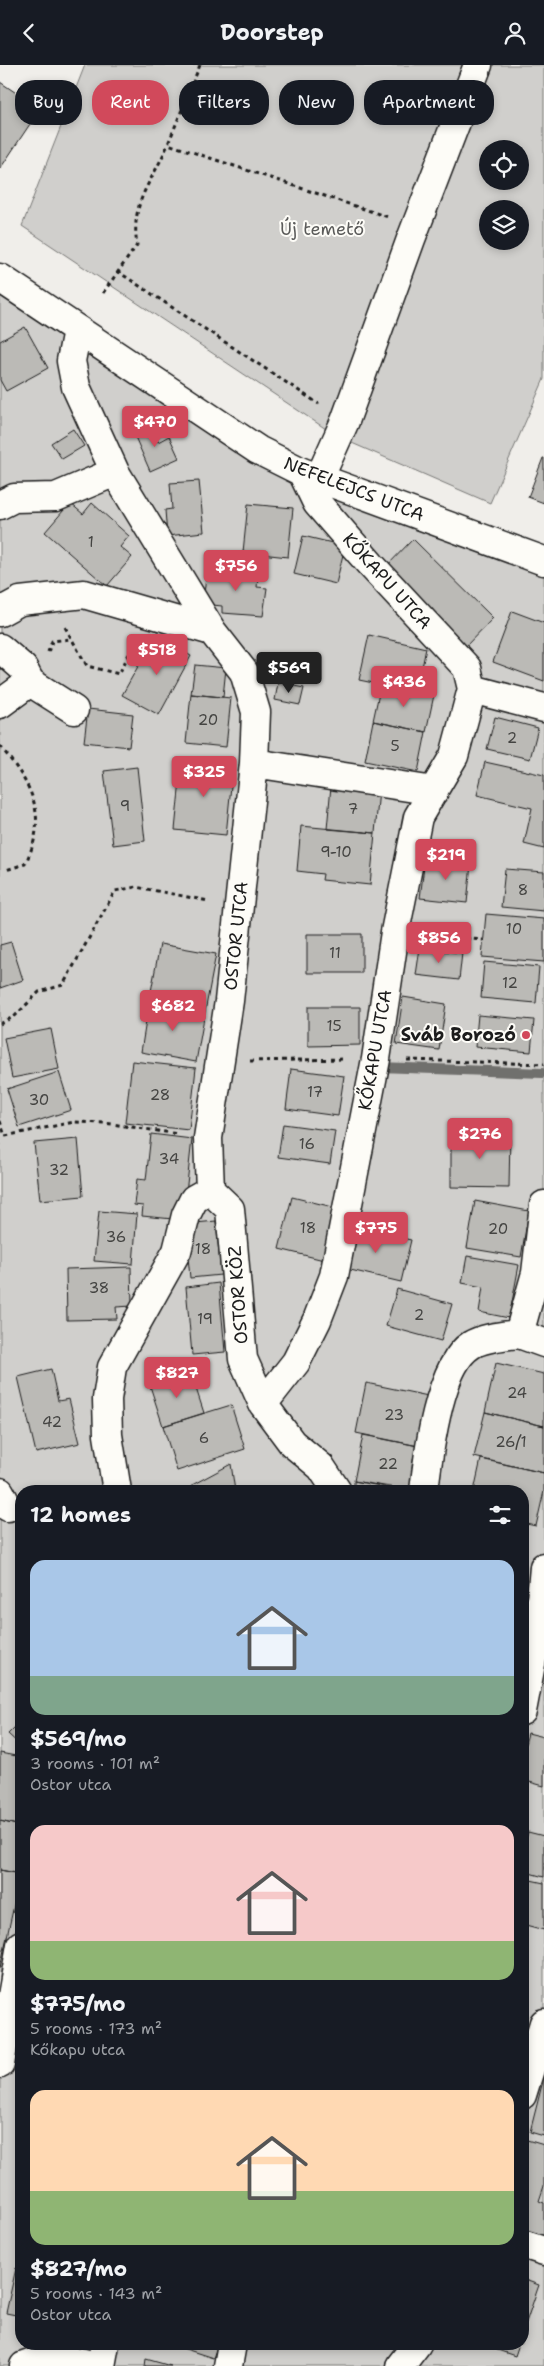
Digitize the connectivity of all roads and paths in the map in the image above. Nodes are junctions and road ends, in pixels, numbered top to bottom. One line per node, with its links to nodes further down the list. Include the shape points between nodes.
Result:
1 (200, 65): 3 (path)
2 (478, 65): 4 (street)
3 (168, 145): 4 (path, via 395,220); 5 (path, via 159,166 145,185 134,227 137,245)
4 (411, 239): 9 (street)
5 (117, 271): 7 (path); 9 (path)
6 (0, 279): 8 (street, NEFELEJCS UTCA)
7 (102, 293)
8 (77, 329): 10 (street, OSTOR UTCA, via 71,361 76,387); 11 (street, NEFELEJCS UTCA, via 258,450)
9 (345, 421): 11 (street)
10 (115, 472): 12 (street, via 56,497 14,498); 16 (street, OSTOR UTCA)
11 (310, 475): 13 (street, NEFELEJCS UTCA); 22 (street, KŐKAPU UTCA, via 317,503 467,668)
12 (0, 505)
13 (544, 561)
14 (51, 597): 15 (street, via 20,601); 16 (street, via 84,594); 18 (path)
15 (0, 612)
16 (212, 631): 27 (street, OSTOR UTCA, via 244,672 256,712)
17 (136, 638): 18 (path, via 120,674 87,666)
18 (72, 639): 20 (path, via 52,641)
19 (0, 648): 21 (street, via 23,669)
20 (46, 655)
21 (30, 682): 23 (street); 25 (street)
22 (472, 689): 24 (street); 28 (street, KŐKAPU UTCA, via 454,756)
23 (0, 704)
24 (544, 707)
25 (74, 710)
26 (0, 746): 29 (path, via 24,777 37,808 30,854 25,864)
27 (254, 763): 28 (street); 30 (street, OSTOR UTCA)
28 (434, 791): 31 (street, KŐKAPU UTCA, via 418,817)
29 (6, 870)
30 (239, 906): 33 (path, via 136,887 115,891 63,985 39,992 15,1016); 35 (street, OSTOR UTCA)
31 (395, 932): 32 (path); 34 (street, KŐKAPU UTCA)
32 (483, 940)
33 (0, 1024)
34 (376, 1059): 35 (path); 36 (path); 42 (street, KŐKAPU UTCA, via 334,1276 296,1362)
35 (219, 1061): 38 (street, OSTOR UTCA)
36 (544, 1064)
37 (0, 1121): 38 (path, via 6,1136 74,1122 105,1123)
38 (208, 1138): 39 (street, OSTOR UTCA)
39 (210, 1190): 42 (street, OSTOR KÖZ, via 230,1209 243,1359); 43 (street, via 194,1199 186,1215 177,1251 112,1367 107,1399 108,1435)
40 (544, 1205): 41 (street)
41 (532, 1339): 45 (street, via 494,1337 471,1344 460,1354 448,1378 434,1421)
42 (262, 1404): 44 (street, OSTOR KÖZ, via 292,1443 321,1467)
43 (116, 1485)
44 (333, 1485)
45 (425, 1485)
46 (544, 1567): 47 (street, via 538,1631)
47 (529, 1676)
48 (15, 1979): 50 (street)
49 (544, 2023): 51 (street)
50 (0, 2064)
51 (529, 2072)
52 (529, 2246): 53 (street)
53 (544, 2251)
54 (103, 2350): 58 (street)
55 (231, 2350): 59 (street)
56 (412, 2350): 60 (street)
57 (24, 2366): 58 (street, via 57,2357)
58 (99, 2366)
59 (228, 2366)
60 (400, 2366)

